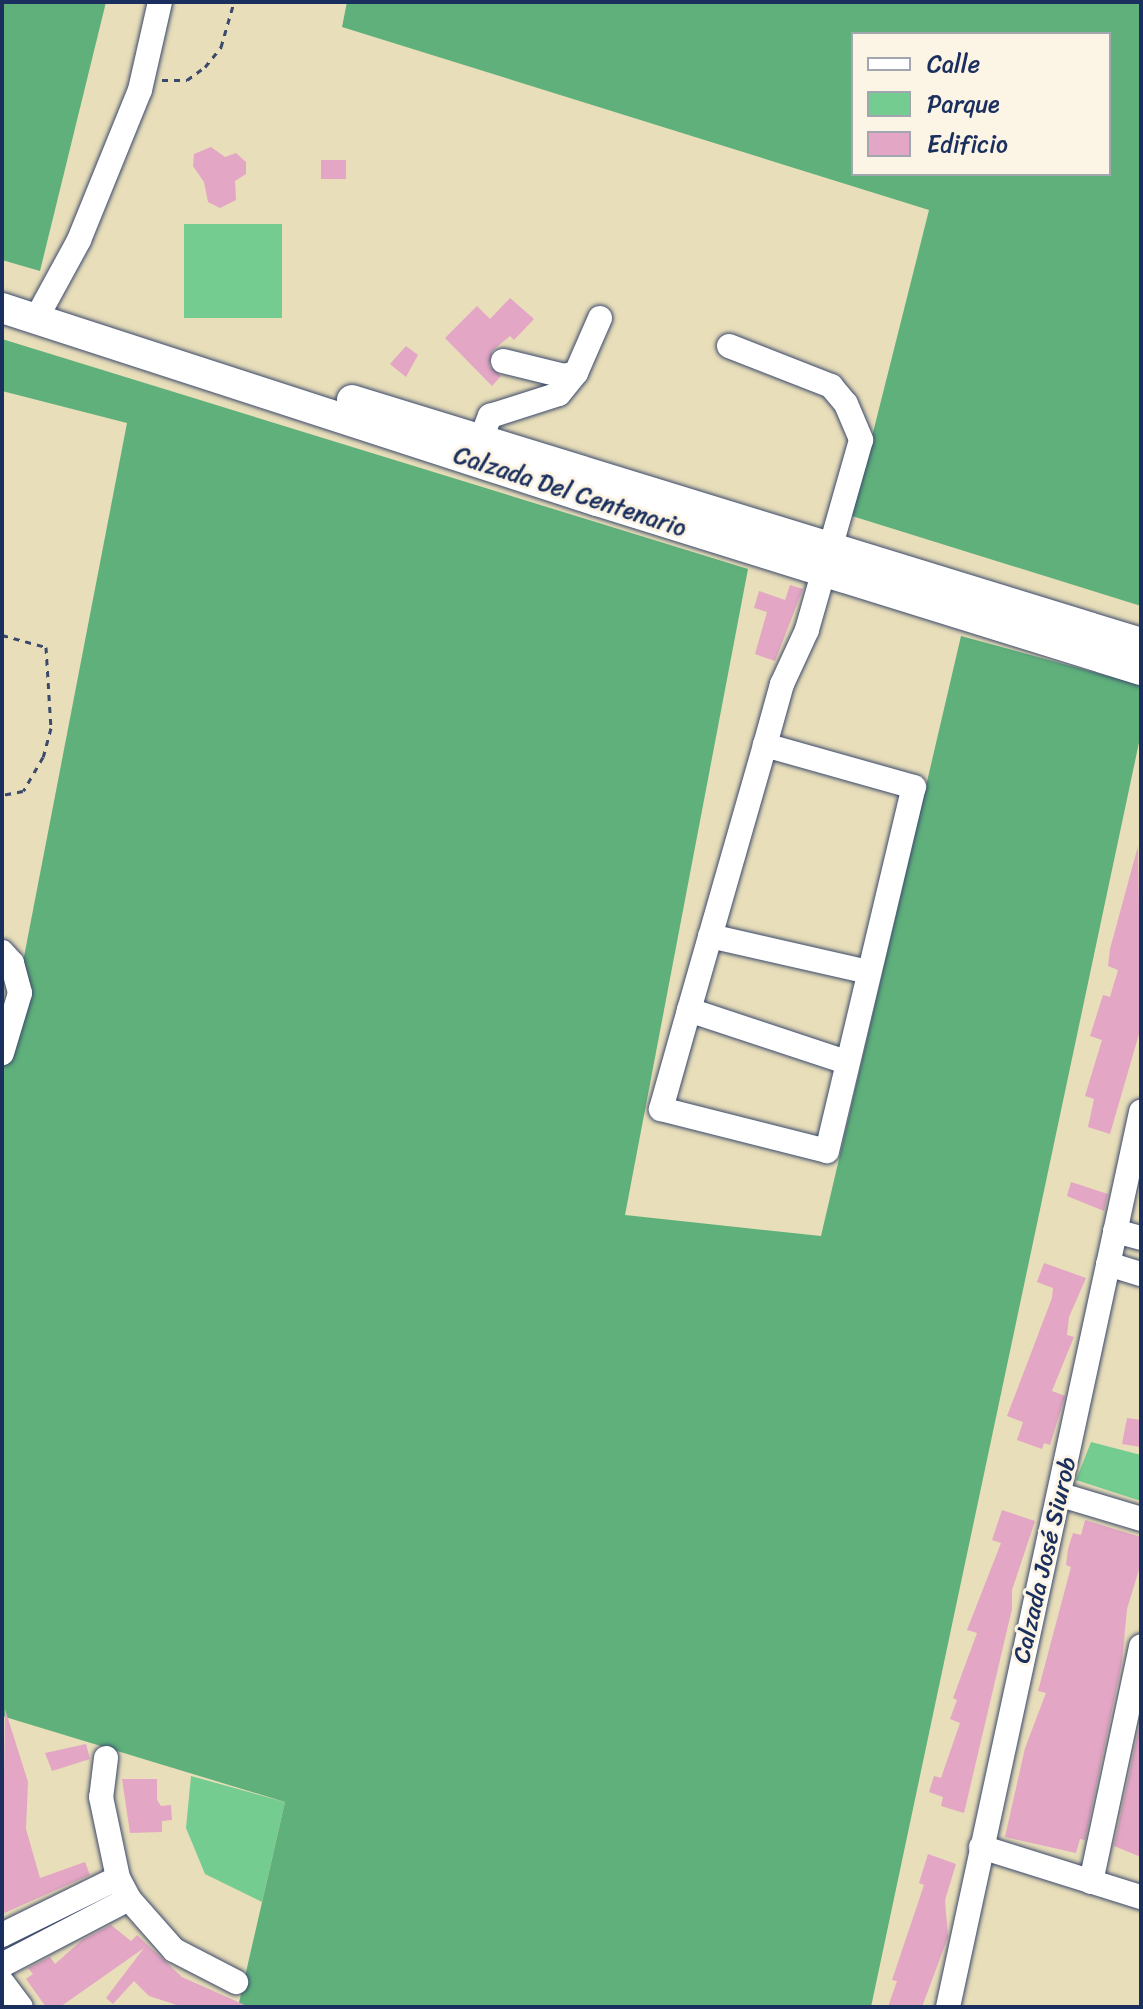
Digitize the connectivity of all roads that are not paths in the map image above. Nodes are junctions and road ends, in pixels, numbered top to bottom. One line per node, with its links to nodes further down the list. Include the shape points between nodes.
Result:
1 (160, 2): 2 (street, via 144,77 79,240)
2 (17, 307): 9 (main road, Calzada Del Centenario); 10 (main road, Calzada Del Centenario)
3 (600, 318): 7 (street)
4 (729, 346): 10 (street, via 821,380 846,404 861,440)
5 (503, 361): 6 (street)
6 (527, 368): 7 (street); 8 (street, via 523,390)
7 (576, 373): 8 (street, via 559,394)
8 (504, 411): 9 (street, via 490,416)
9 (481, 439): 10 (main road, Calzada Del Centenario)
10 (828, 558): 11 (main road, Calzada Del Centenario); 12 (main road, Calzada Del Centenario); 13 (street)
11 (1141, 643)
12 (1141, 670)
13 (765, 745): 14 (street); 16 (street, via 914,787)
14 (710, 936): 16 (street); 17 (street)
15 (7, 958): 18 (street, via 20,993)
16 (869, 972): 19 (street)
17 (689, 1010): 19 (street); 19 (street, via 661,1109 827,1151)
18 (2, 1053)
19 (846, 1062)
20 (1141, 1112): 21 (street, Calzada José Siurob)
21 (1115, 1231): 22 (street); 23 (street, Calzada José Siurob)
22 (1141, 1238)
23 (1108, 1264): 24 (street); 25 (street, Calzada José Siurob)
24 (1141, 1274)
25 (1061, 1495): 26 (street); 29 (street, Calzada José Siurob)
26 (1141, 1519)
27 (1141, 1646): 30 (street)
28 (106, 1758): 31 (street, via 101,1797)
29 (981, 1847): 30 (street); 38 (street, Calzada José Siurob)
30 (1091, 1882): 32 (street)
31 (124, 1888): 33 (street); 34 (street); 36 (street, via 174,1950)
32 (1141, 1897)
33 (2, 1935)
34 (2, 1965)
35 (2, 1982): 37 (street)
36 (236, 1982)
37 (21, 2007)
38 (948, 2007)

